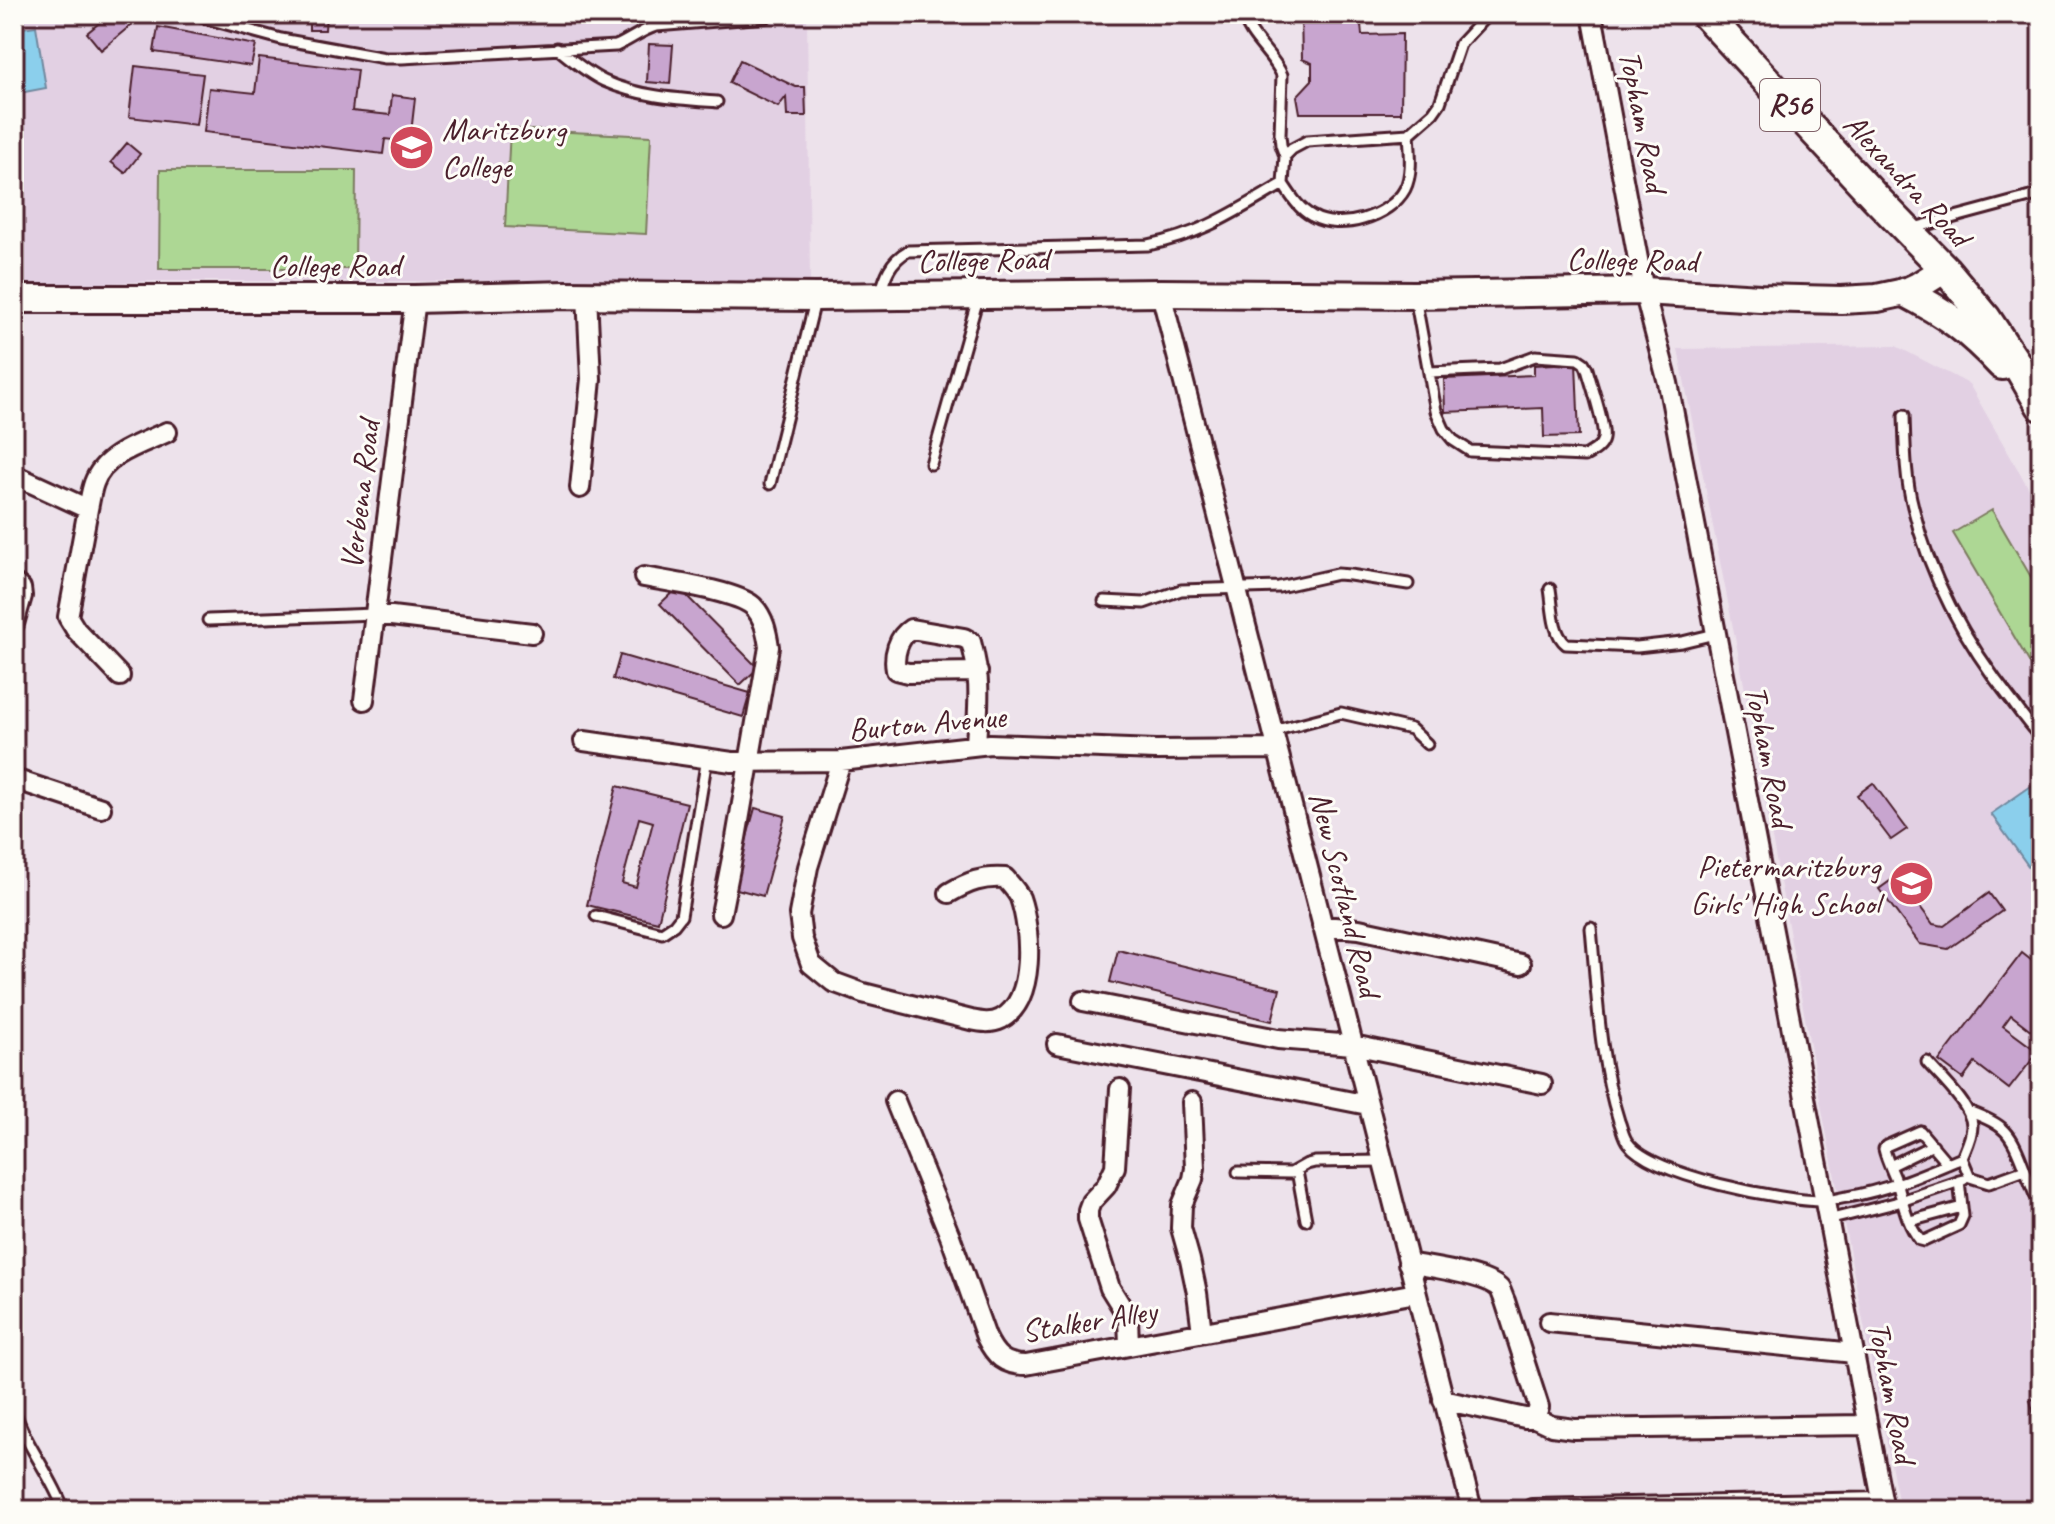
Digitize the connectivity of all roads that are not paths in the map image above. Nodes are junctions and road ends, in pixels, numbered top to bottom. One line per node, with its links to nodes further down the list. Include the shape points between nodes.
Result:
1 (190, 14): 7 (lane, via 281,39 385,58)
2 (1243, 14): 10 (lane, via 1282,75 1280,135)
3 (1488, 14): 9 (lane, via 1460,44 1440,103)
4 (1592, 14): 15 (street, Topham Road)
5 (1705, 14): 13 (main road, Alexandra Road / R56)
6 (766, 17): 7 (lane, via 656,26 616,46)
7 (557, 48): 8 (lane, via 589,72 624,88)
8 (717, 102)
9 (1409, 134): 10 (lane, via 1307,141); 11 (lane, via 1406,187 1373,216 1336,221 1313,217)
10 (1285, 156): 11 (lane)
11 (1283, 184): 20 (lane, via 1214,225 1148,245 908,251 890,266)
12 (2041, 194): 13 (lane)
13 (1907, 230): 14 (main road, Alexandra Road / R56)
14 (1945, 269): 16 (street, College Road); 26 (main road, Alexandra Road / R56, via 1986,318)
15 (1644, 291): 16 (street, College Road, via 1841,300); 21 (street, College Road); 44 (street, Topham Road, via 1668,383)
16 (1905, 292): 26 (main road, via 1959,323)
17 (1161, 293): 18 (street, College Road); 21 (street, College Road); 37 (street, New Scotland Road)
18 (979, 294): 20 (street, College Road); 29 (lane)
19 (587, 295): 22 (street, College Road); 24 (street, College Road); 32 (street, via 591,379)
20 (879, 295): 22 (street, College Road)
21 (1414, 295): 25 (lane)
22 (816, 297): 31 (lane)
23 (14, 299): 24 (street, College Road)
24 (415, 299): 40 (street, Verbena Road)
25 (1429, 372): 25 (lane, via 1500,369 1535,356 1578,359 1587,369 1603,440 1585,456 1470,451 1444,429)
26 (2041, 406)
27 (1904, 415): 48 (lane, via 1912,506 1940,585 1993,679)
28 (167, 432): 33 (street, via 121,453 101,469)
29 (931, 464)
30 (14, 475): 33 (street)
31 (770, 484)
32 (580, 488)
33 (88, 509): 46 (street, via 68,617)
34 (644, 577): 54 (street, via 737,596 758,613 769,647)
35 (14, 583): 42 (street, via 22,596)
36 (1408, 584): 37 (lane, via 1337,574 1279,587)
37 (1236, 587): 39 (lane, via 1181,590 1144,603); 49 (street, New Scotland Road)
38 (1550, 589): 44 (lane, via 1559,639 1566,644 1637,647)
39 (1104, 601)
40 (375, 614): 41 (lane); 43 (street); 47 (street, Verbena Road)
41 (208, 620)
42 (14, 624)
43 (532, 633)
44 (1715, 634): 86 (street, Topham Road)
45 (978, 672): 52 (street)
46 (120, 676)
47 (364, 700)
48 (2041, 738)
49 (1275, 740): 51 (lane, via 1341,713 1411,729); 52 (street, Burton Avenue, via 1156,750); 61 (street, New Scotland Road)
50 (584, 741): 53 (street, Burton Avenue)
51 (1427, 744)
52 (976, 745): 55 (street, Burton Avenue)
53 (707, 758): 54 (street, Burton Avenue); 60 (lane, via 681,916 662,933)
54 (748, 761): 55 (street, Burton Avenue); 59 (street)
55 (841, 761): 58 (street, via 799,914 811,964 833,982 863,993 971,1020 1002,1019 1024,989 1028,967 1019,895 1005,878 989,876)
56 (14, 779): 57 (street)
57 (101, 808)
58 (949, 893)
59 (721, 914)
60 (596, 916)
61 (1322, 926): 63 (street); 66 (street, New Scotland Road)
62 (1591, 928): 86 (lane, via 1604,1058 1627,1142 1644,1156 1692,1177)
63 (1521, 964)
64 (1083, 1001): 66 (street, via 1278,1039)
65 (1057, 1044): 72 (street)
66 (1353, 1045): 68 (street); 72 (street, New Scotland Road)
67 (1927, 1062): 73 (lane)
68 (1542, 1084)
69 (1120, 1089): 96 (street, via 1115,1167 1091,1202 1088,1219 1110,1288 1128,1317)
70 (895, 1101): 96 (street, Stalker Alley, via 994,1353 1013,1365 1026,1365)
71 (1192, 1102): 95 (street, via 1195,1168 1182,1205 1181,1228)
72 (1368, 1105): 76 (street, New Scotland Road)
73 (1968, 1111): 75 (lane, via 1972,1125); 79 (lane, via 2002,1126)
74 (1933, 1145): 77 (lane); 78 (lane); 78 (lane, via 1920,1131 1896,1141 1884,1149)
75 (1962, 1158): 77 (lane); 82 (lane)
76 (1382, 1161): 80 (lane, via 1315,1162); 92 (street, New Scotland Road)
77 (1948, 1164): 84 (lane)
78 (1890, 1166): 84 (lane)
79 (2025, 1170): 82 (lane, via 1989,1183); 85 (lane)
80 (1297, 1171): 81 (lane); 89 (lane)
81 (1238, 1172)
82 (1970, 1177): 83 (lane)
83 (1959, 1181): 87 (lane); 88 (lane)
84 (1898, 1185): 86 (lane); 87 (lane)
85 (2041, 1199)
86 (1824, 1201): 90 (street, Topham Road)
87 (1901, 1201): 90 (lane); 91 (lane)
88 (1962, 1207): 91 (lane); 91 (lane, via 1959,1225 1924,1241 1917,1238)
89 (1306, 1220)
90 (1828, 1220): 97 (street, Topham Road)
91 (1910, 1221)
92 (1408, 1263): 93 (street, New Scotland Road); 100 (street, via 1474,1276 1500,1289 1539,1407)
93 (1416, 1293): 95 (street, Stalker Alley); 98 (street, New Scotland Road)
94 (1549, 1322): 97 (street)
95 (1202, 1332): 96 (street, Stalker Alley)
96 (1129, 1346)
97 (1854, 1353): 101 (street, Topham Road)
98 (1443, 1400): 100 (street); 105 (street, New Scotland Road)
99 (14, 1409): 104 (lane)
100 (1535, 1418): 101 (street, via 1574,1429)
101 (1867, 1425): 102 (street, Topham Road)
102 (1883, 1506): 103 (street)
103 (1532, 1509)
104 (64, 1510)
105 (1472, 1510)

